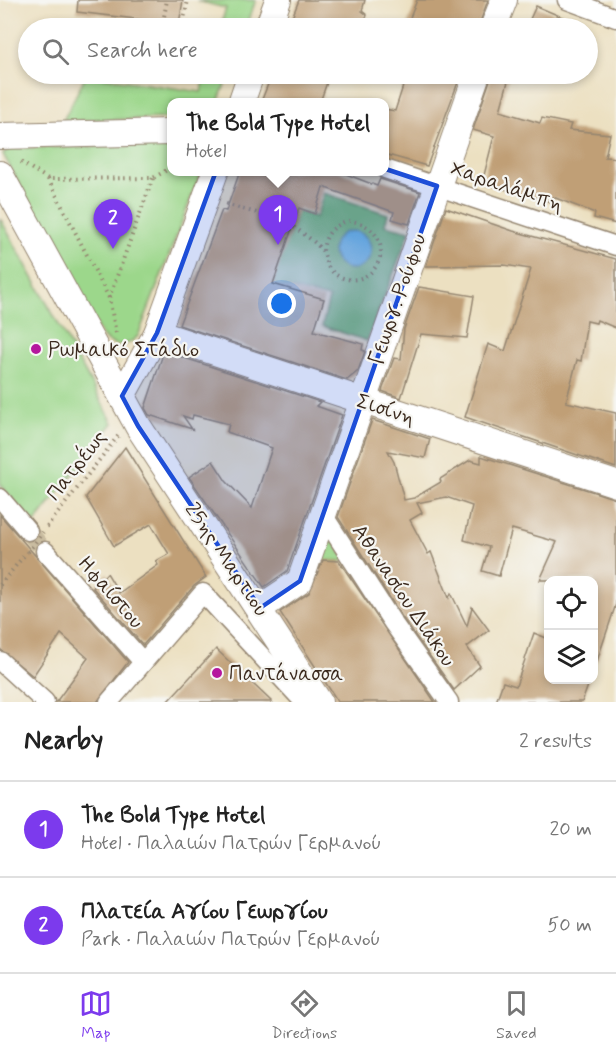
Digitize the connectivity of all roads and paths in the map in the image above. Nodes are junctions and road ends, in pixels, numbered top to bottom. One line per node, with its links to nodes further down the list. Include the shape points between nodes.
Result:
1 (167, 0): 6 (path)
2 (188, 0): 7 (path)
3 (278, 0): 8 (main road)
4 (504, 0): 9 (main road)
5 (567, 0): 10 (street)
6 (164, 18)
7 (185, 18)
8 (272, 18)
9 (497, 18)
10 (616, 18)
11 (247, 84): 13 (main road)
12 (473, 84): 21 (main road, Γεωργ. Ρούφου)
13 (242, 98)
14 (167, 133): 15 (main road)
15 (4, 156): 19 (path); 29 (main road, 25ης Μαρτίου)
16 (167, 169): 20 (path)
17 (389, 171): 21 (street, Χαραλάμπη)
18 (213, 176): 22 (main road)
19 (48, 178): 20 (path); 25 (path)
20 (153, 178): 25 (path)
21 (437, 186): 23 (street, Χαραλάμπη); 28 (main road, Γεωργ. Ρούφου)
22 (205, 198): 24 (path, via 291,226); 26 (main road)
23 (616, 246)
24 (323, 252): 24 (path, via 334,273 356,279 372,272 380,260 381,248 369,226 349,221 332,229)
25 (109, 298): 27 (path)
26 (157, 333): 28 (main road, Σισίνη); 29 (main road)
27 (116, 336)
28 (362, 400): 30 (main road, Σισίνη); 32 (main road, Γεωργ. Ρούφου)
29 (127, 406): 33 (path, Πατρέως); 36 (main road, 25ης Μαρτίου)
30 (616, 484)
31 (0, 498): 33 (street)
32 (322, 513): 36 (main road, Γεωργ. Ρούφου, via 300,581); 42 (street, Αθανασίου Διάκου)
33 (36, 532): 34 (path, Πατρέως, bridge)
34 (37, 551): 35 (path); 38 (street, Ηφαίστου)
35 (0, 585)
36 (260, 608): 39 (main road, 25ης Μαρτίου)
37 (0, 661): 40 (street)
38 (143, 662): 39 (street, via 203,594); 41 (street)
39 (311, 700)
40 (45, 702)
41 (110, 702)
42 (449, 702)

